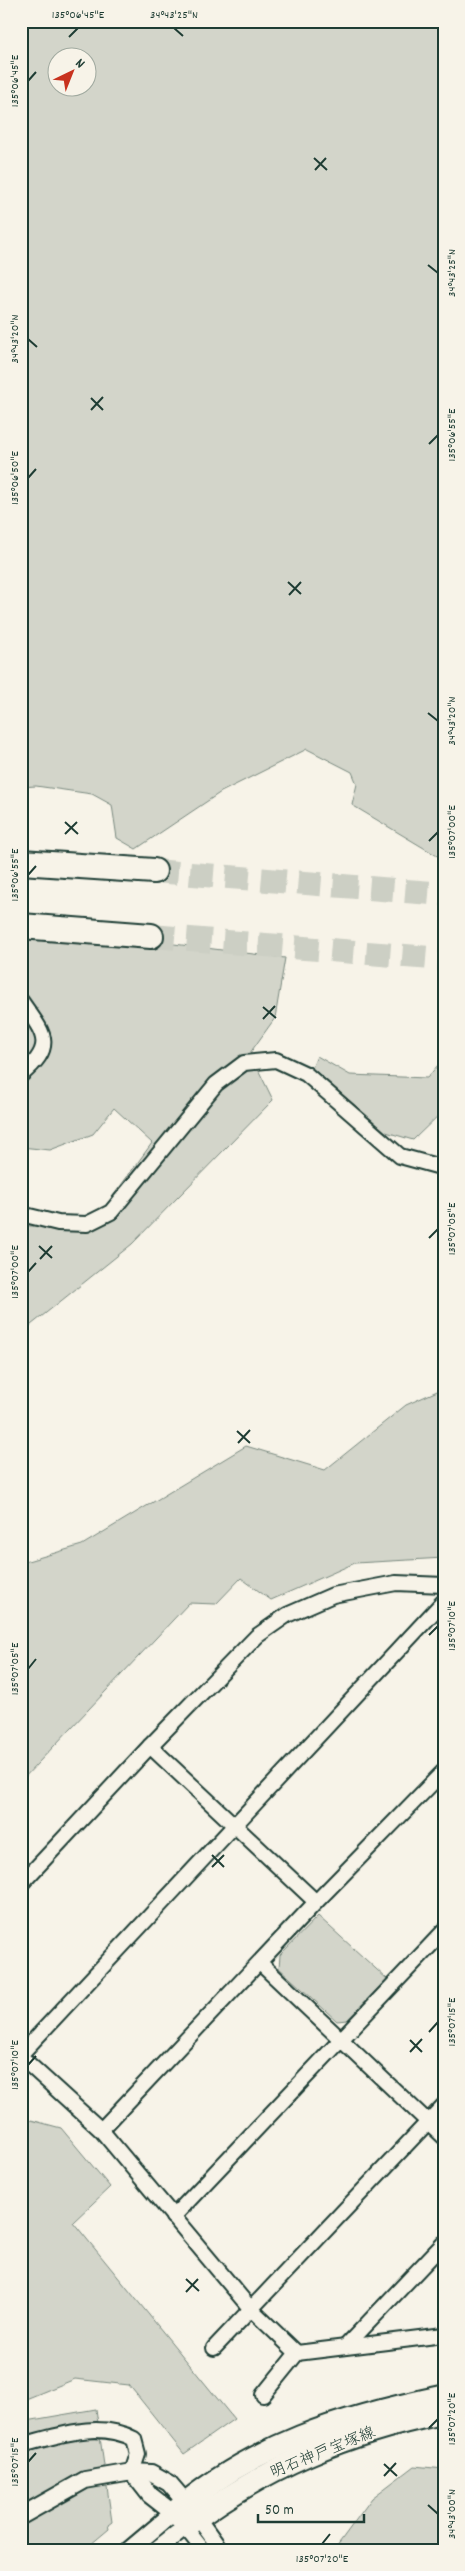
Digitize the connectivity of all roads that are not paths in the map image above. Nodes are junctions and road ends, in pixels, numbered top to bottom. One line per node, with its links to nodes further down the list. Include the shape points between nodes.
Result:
1 (21, 862): 2 (highway)
2 (154, 872)
3 (21, 926): 4 (highway)
4 (151, 936)
5 (21, 1001): 6 (street, via 44,1041 43,1051)
6 (21, 1075)
7 (444, 1168): 8 (street, via 400,1156 306,1074 276,1060 244,1063 216,1084 111,1212 87,1224 58,1223)
8 (21, 1214)
9 (444, 1585): 11 (street, via 396,1583 332,1595 287,1615 257,1636)
10 (444, 1601): 13 (street)
11 (150, 1746): 13 (street); 14 (street)
12 (444, 1771): 15 (street)
13 (234, 1825): 15 (street); 19 (street)
14 (21, 1884)
15 (316, 1902): 17 (street)
16 (444, 1931): 18 (street)
17 (260, 1964): 18 (street); 22 (street)
18 (341, 2038): 21 (street); 24 (street)
19 (21, 2055): 22 (street)
20 (444, 2105): 21 (street)
21 (428, 2122): 23 (street); 26 (street)
22 (101, 2130): 24 (street)
23 (444, 2137)
24 (173, 2217): 26 (street)
25 (444, 2243): 28 (street)
26 (250, 2308): 29 (street); 30 (street)
27 (444, 2335): 28 (street)
28 (346, 2346): 30 (street)
29 (214, 2348)
30 (297, 2353): 31 (street)
31 (263, 2395)
32 (444, 2396): 36 (main road, 明石神戸宝塚線, via 386,2408 292,2438 253,2457)
33 (444, 2413): 36 (main road, 明石神戸宝塚線, via 389,2425 340,2441 262,2475 216,2503)
34 (21, 2445): 35 (street, via 84,2430 123,2433 134,2439 138,2454)
35 (132, 2472): 36 (street, via 151,2473 169,2483); 37 (street, via 85,2480)
36 (186, 2515): 38 (street); 39 (street); 40 (street); 41 (street)
37 (21, 2516)
38 (129, 2550)
39 (156, 2550)
40 (203, 2550)
41 (221, 2550)

